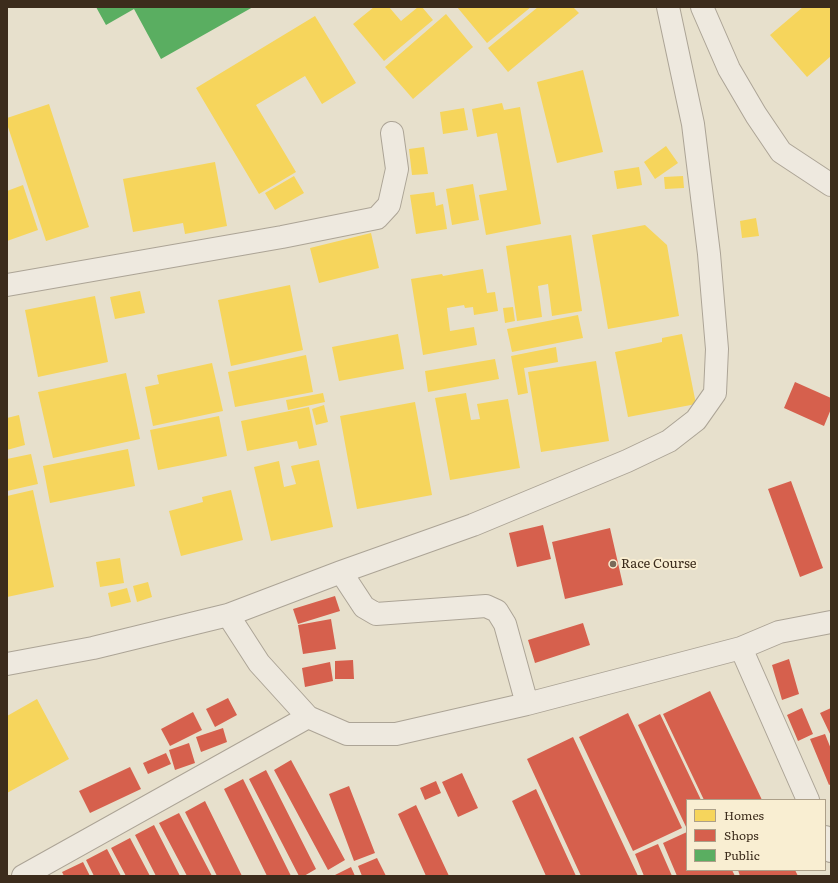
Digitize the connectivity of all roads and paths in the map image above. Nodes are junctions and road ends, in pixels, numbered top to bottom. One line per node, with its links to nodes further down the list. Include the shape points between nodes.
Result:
1 (668, 7): 6 (street, via 693,124 708,246 717,350 715,393 696,420 669,441 473,525)
2 (702, 7): 4 (street, via 729,70 781,152)
3 (392, 133): 5 (street, via 397,169 389,205 377,218)
4 (831, 185)
5 (7, 285)
6 (341, 572): 7 (street); 11 (street, via 364,607 376,614 486,606 497,611 505,624)
7 (228, 616): 10 (street, via 93,648); 12 (street, via 259,663)
8 (831, 622): 9 (street, via 779,632)
9 (741, 648): 11 (street); 13 (street)
10 (7, 664)
11 (527, 704): 12 (street, via 396,734 347,734)
12 (308, 717): 16 (street)
13 (808, 799)
14 (826, 840): 15 (street)
15 (831, 851)
16 (24, 876)

